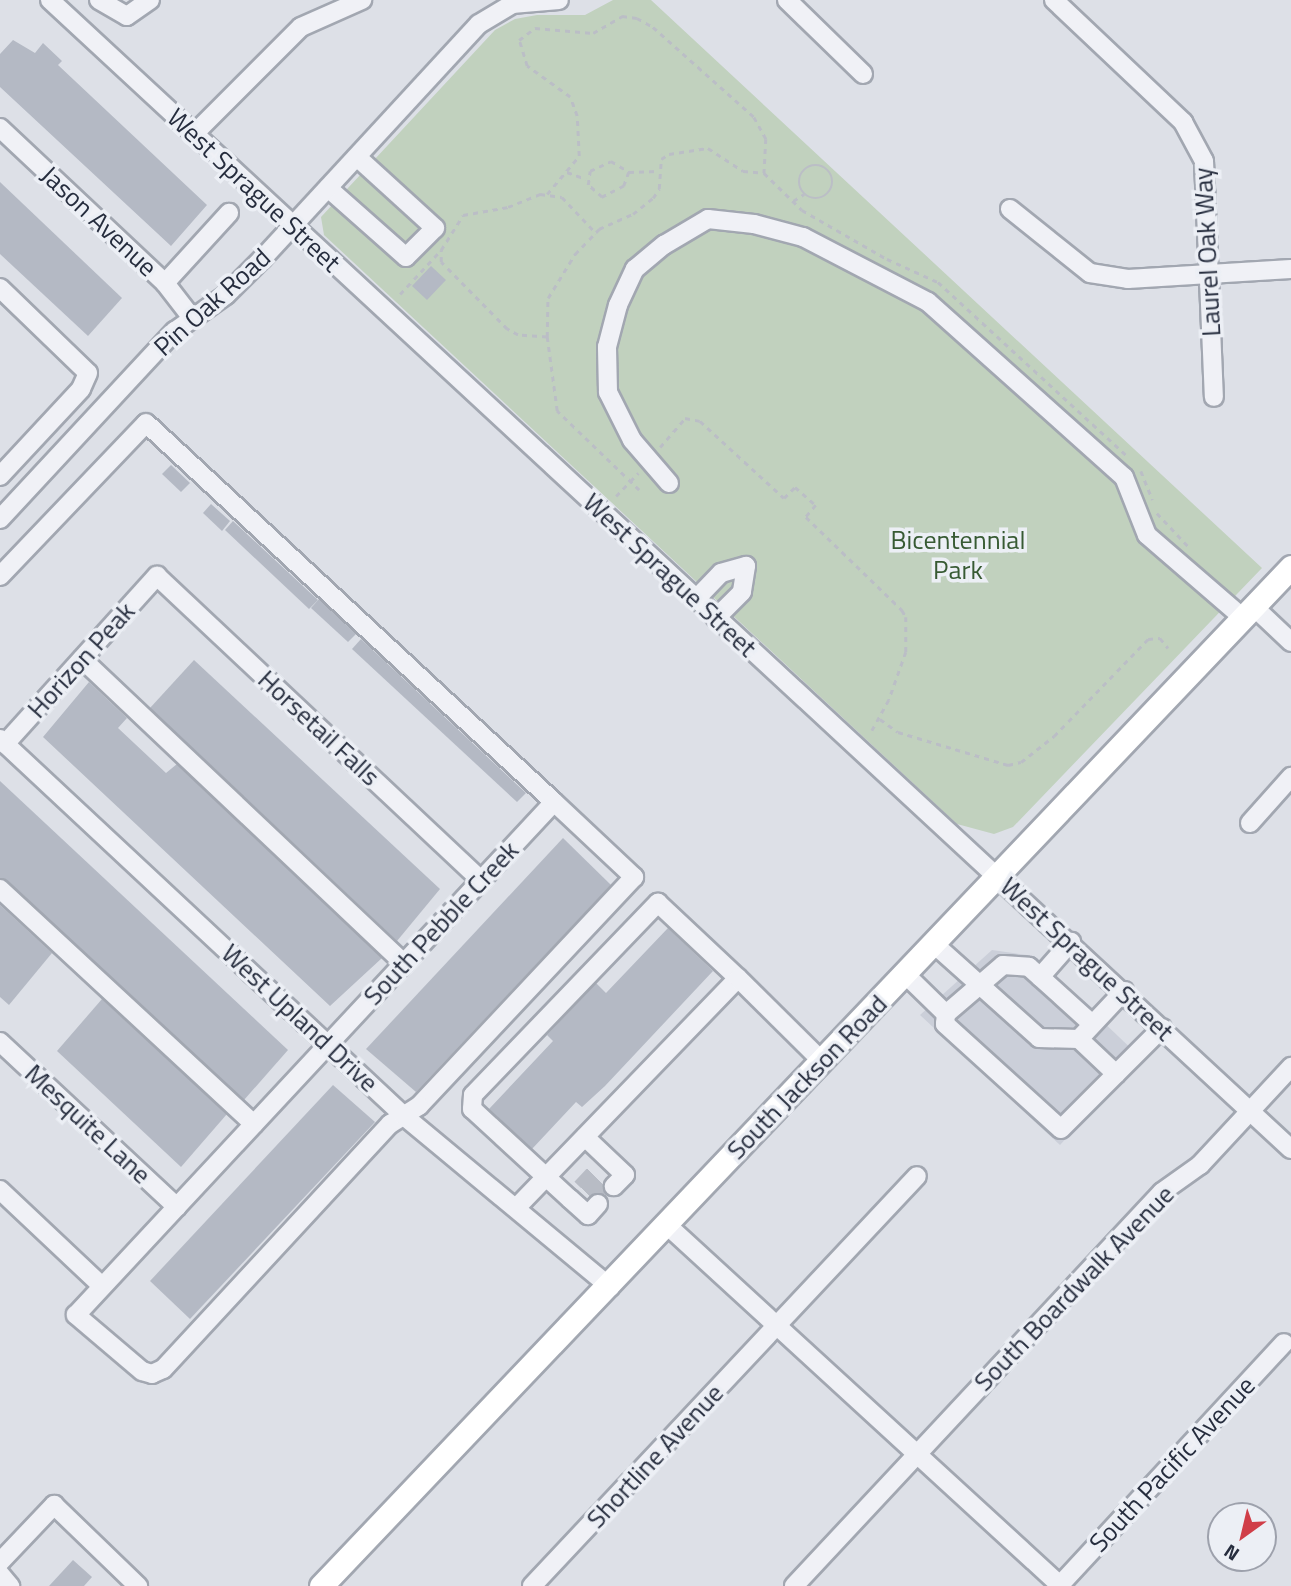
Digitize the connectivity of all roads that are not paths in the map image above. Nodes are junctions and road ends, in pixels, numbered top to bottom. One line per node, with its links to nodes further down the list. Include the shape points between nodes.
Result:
1 (50, 0): 10 (street, West Sprague Street)
2 (99, 0): 3 (street, via 127,16)
3 (150, 0)
4 (362, 0): 10 (street, via 301,27)
5 (559, 0): 11 (street, Pin Oak Road, via 512,4 479,24)
6 (787, 0): 8 (street)
7 (1054, 0): 17 (street, Laurel Oak Way, via 1183,122 1204,161)
8 (863, 74)
9 (0, 128): 18 (street, Jason Avenue)
10 (194, 134): 15 (street, West Sprague Street)
11 (357, 157): 12 (street, Pin Oak Road); 12 (street, via 435,229 406,257)
12 (328, 188): 15 (street, Pin Oak Road)
13 (1010, 209): 17 (street, via 1090,273 1128,279)
14 (229, 213): 18 (street)
15 (293, 226): 20 (street, Pin Oak Road, via 226,295); 28 (street, West Sprague Street)
16 (1291, 269): 17 (street)
17 (1210, 276): 21 (street, Laurel Oak Way)
18 (165, 283): 20 (street, Jason Avenue)
19 (0, 288): 22 (street, via 88,373 81,389)
20 (192, 318): 24 (street, Pin Oak Road)
21 (1214, 397)
22 (0, 476)
23 (669, 483): 29 (street, via 632,440 608,392 607,347 618,305 635,269 664,245 708,219 754,224 803,237 928,302 1125,477 1147,534)
24 (0, 519)
25 (1291, 566): 29 (main road, South Jackson Road)
26 (0, 576): 35 (street, via 146,423)
27 (157, 576): 32 (street, Horizon Peak); 38 (street, Horsetail Falls)
28 (696, 599): 30 (street, West Sprague Street); 30 (street, via 721,573 746,566 742,592)
29 (1249, 612): 31 (street); 37 (main road, South Jackson Road)
30 (716, 618): 37 (street, West Sprague Street)
31 (1291, 642)
32 (82, 659): 33 (street, Horizon Peak); 42 (street)
33 (3, 742): 53 (street, West Upland Drive)
34 (1291, 777): 36 (street)
35 (554, 802): 38 (street, South Pebble Creek); 58 (street, via 634,877 419,1106)
36 (1250, 823)
37 (998, 877): 40 (street, West Sprague Street); 41 (main road, South Jackson Road)
38 (481, 880): 42 (street, South Pebble Creek)
39 (0, 889): 59 (street)
40 (1071, 942): 44 (street); 47 (street, West Sprague Street)
41 (934, 944): 43 (main road, South Jackson Road); 46 (street)
42 (404, 963): 53 (street, South Pebble Creek)
43 (905, 974): 48 (street); 54 (main road, South Jackson Road)
44 (1040, 977): 46 (street, via 1029,967 1003,965); 49 (street)
45 (738, 978): 54 (street); 60 (street); 64 (street, via 658,903 473,1095 472,1109)
46 (981, 986): 48 (street); 51 (street, via 1039,1038)
47 (1124, 991): 49 (street); 50 (street, West Sprague Street)
48 (946, 1014): 56 (street, via 945,1024 1061,1129)
49 (1093, 1024): 51 (street)
50 (1162, 1028): 56 (street); 57 (street, West Sprague Street)
51 (1079, 1039): 56 (street)
52 (0, 1042): 67 (street, Mesquite Lane)
53 (328, 1044): 58 (street, West Upland Drive); 59 (street, South Pebble Creek)
54 (822, 1061): 69 (main road, South Jackson Road)
55 (1291, 1067): 57 (street, South Boardwalk Avenue)
56 (1116, 1074)
57 (1250, 1111): 61 (street, West Sprague Street); 74 (street, South Boardwalk Avenue, via 1200,1164 1162,1192)
58 (404, 1116): 68 (street, West Upland Drive); 70 (street, South Pebble Creek, via 390,1124 163,1369 152,1374 142,1371 76,1315)
59 (254, 1124): 67 (street, South Pebble Creek)
60 (585, 1137): 62 (street); 64 (street)
61 (1291, 1149)
62 (609, 1173)
63 (917, 1176): 72 (street, Shortline Avenue)
64 (546, 1177): 66 (street); 68 (street)
65 (0, 1190): 70 (street)
66 (583, 1199)
67 (177, 1207): 70 (street, South Pebble Creek)
68 (517, 1208): 71 (street, West Upland Drive)
69 (667, 1225): 71 (main road, South Jackson Road); 72 (street)
70 (102, 1286)
71 (610, 1287): 78 (main road, South Jackson Road)
72 (777, 1327): 74 (street); 81 (street, Shortline Avenue)
73 (1284, 1343): 83 (street, South Pacific Avenue)
74 (918, 1452): 82 (street, South Boardwalk Avenue); 83 (street)
75 (0, 1562): 77 (street, via 54,1505)
76 (0, 1574): 79 (street)
77 (121, 1578): 80 (street)
78 (327, 1584)
79 (10, 1586)
80 (138, 1586)
81 (532, 1586)
82 (794, 1586)
83 (1060, 1586)

